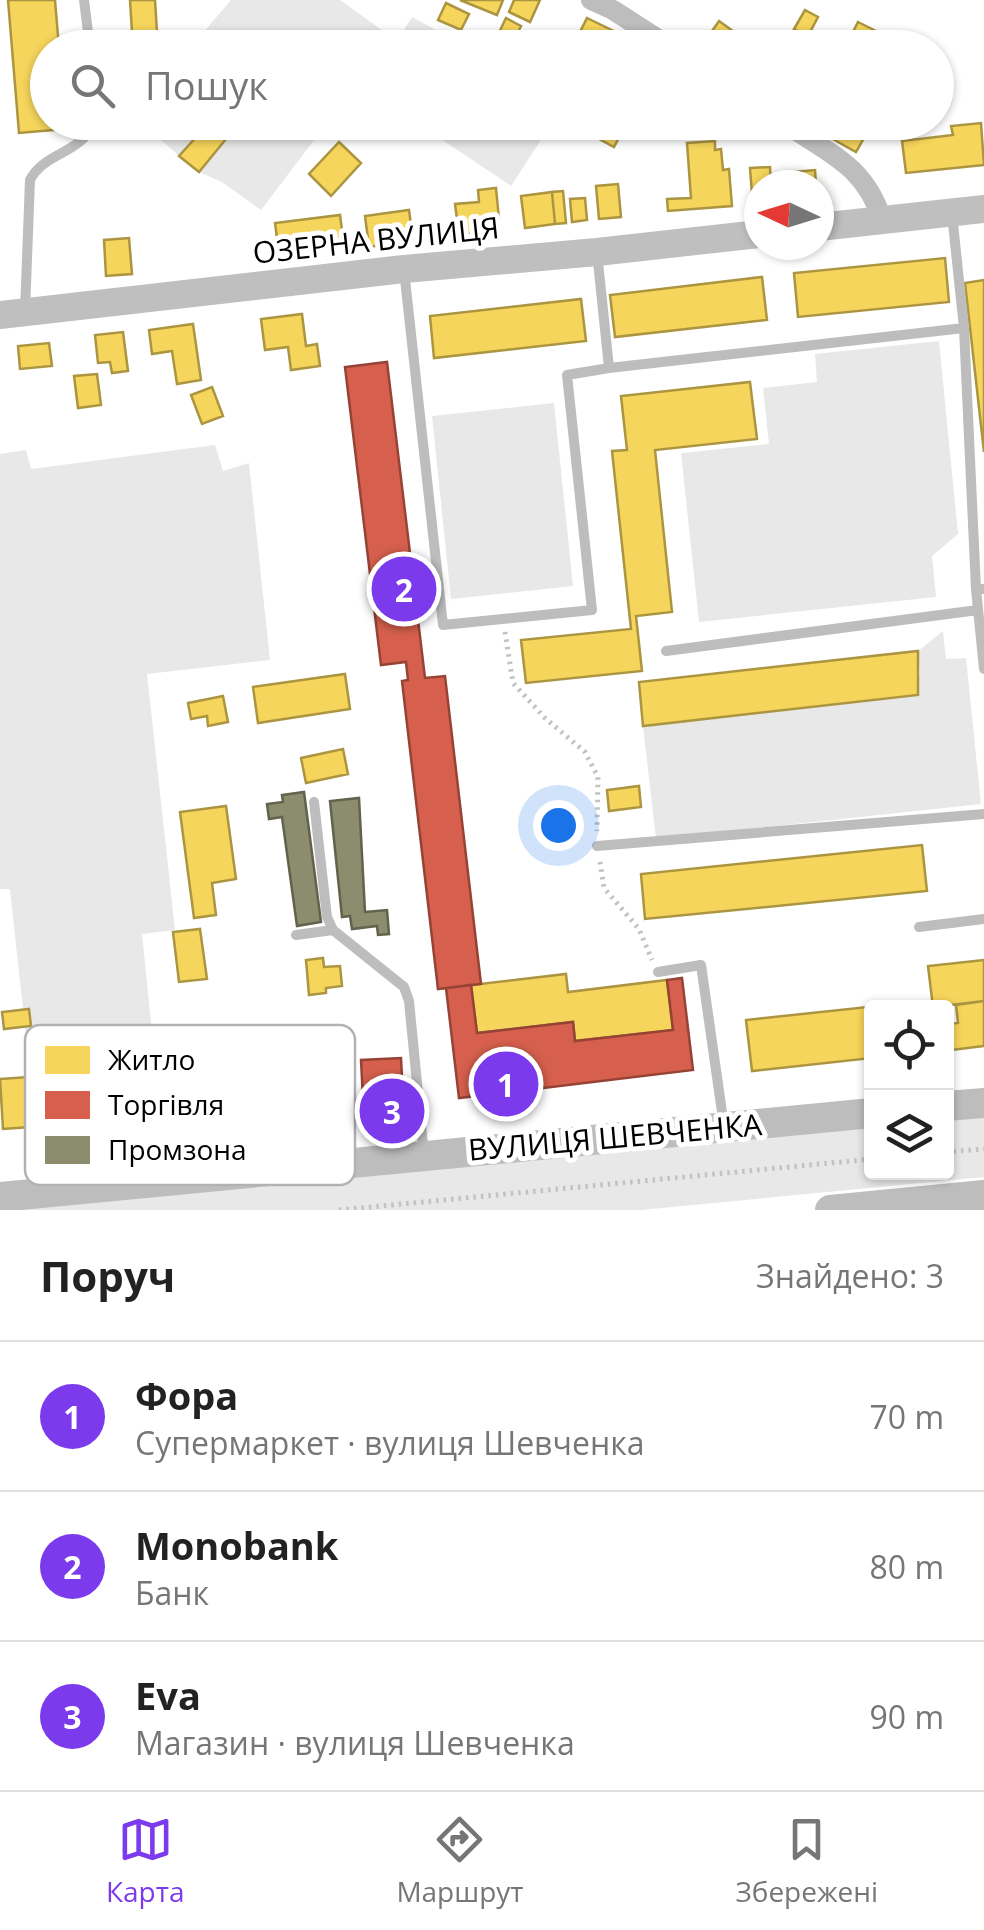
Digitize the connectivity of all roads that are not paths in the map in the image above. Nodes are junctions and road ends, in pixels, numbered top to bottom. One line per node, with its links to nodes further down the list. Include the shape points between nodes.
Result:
1 (84, 0): 3 (lane)
2 (591, 0): 4 (street)
3 (88, 30)
4 (644, 30)
5 (84, 140): 14 (lane, via 45,162 30,180)
6 (809, 140): 9 (street, via 860,175)
7 (984, 209): 8 (street)
8 (952, 213): 9 (street); 15 (lane)
9 (882, 220): 10 (street)
10 (834, 225)
11 (744, 236): 12 (street, ОЗЕРНА ВУЛИЦЯ)
12 (597, 252): 13 (street, ОЗЕРНА ВУЛИЦЯ); 16 (lane)
13 (404, 268): 14 (street, ОЗЕРНА ВУЛИЦЯ); 16 (lane, via 443,626 592,610 567,375)
14 (12, 314)
15 (964, 328): 16 (lane); 17 (lane)
16 (610, 368)
17 (980, 589): 18 (lane)
18 (978, 610): 19 (lane); 20 (lane)
19 (666, 651)
20 (984, 669)
21 (314, 802): 26 (lane, via 327,918)
22 (984, 814): 23 (lane)
23 (597, 846)
24 (984, 919): 25 (lane)
25 (919, 927)
26 (334, 930): 27 (lane); 33 (lane, via 404,987)
27 (296, 935)
28 (658, 972): 32 (lane, via 701,965)
29 (984, 1102): 30 (main road)
30 (954, 1105)
31 (864, 1114): 32 (main road, ВУЛИЦЯ ШЕВЧЕНКА)
32 (724, 1127): 33 (main road, ВУЛИЦЯ ШЕВЧЕНКА)
33 (424, 1156): 34 (main road, ВУЛИЦЯ ШЕВЧЕНКА)
34 (355, 1163)
35 (124, 1185): 37 (main road, ВУЛИЦЯ ШЕВЧЕНКА)
36 (984, 1195): 38 (main road)
37 (0, 1197)
38 (830, 1210)

